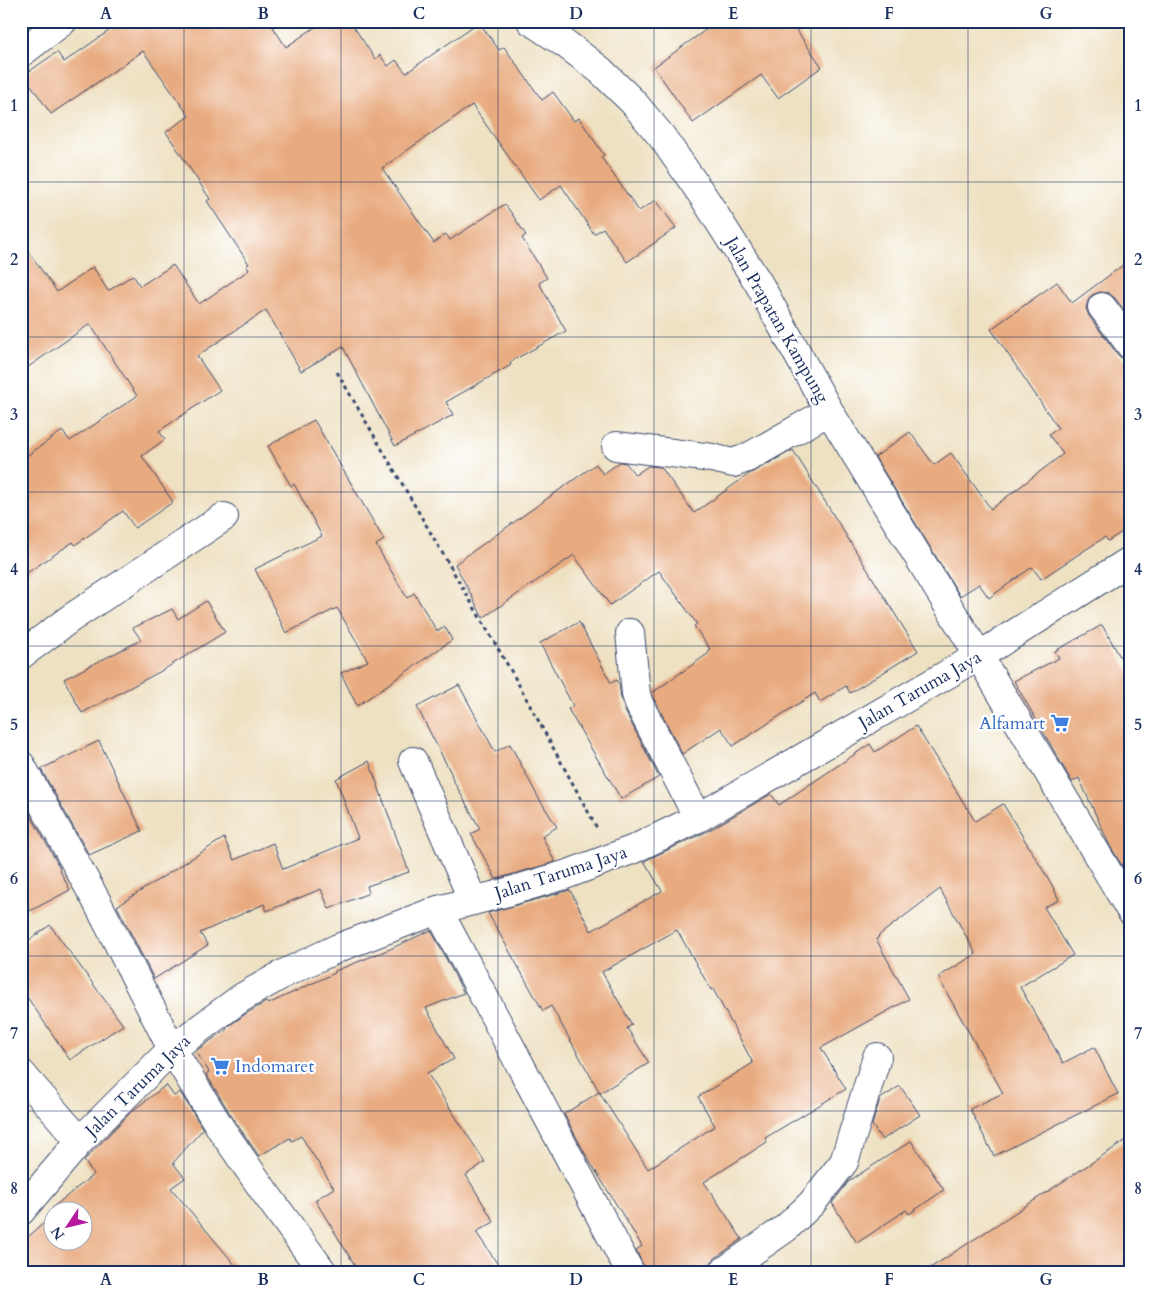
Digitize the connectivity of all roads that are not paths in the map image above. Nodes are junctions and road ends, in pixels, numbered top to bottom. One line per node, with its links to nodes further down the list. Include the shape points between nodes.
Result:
1 (63, 21): 3 (street)
2 (531, 21): 6 (street, Jalan Prapatan Kampung, via 600,70 662,137 759,284)
3 (21, 53)
4 (1102, 307): 5 (street)
5 (1131, 346)
6 (830, 412): 7 (street, via 733,463); 12 (street, Jalan Prapatan Kampung)
7 (616, 446)
8 (224, 517): 11 (street)
9 (1131, 560): 12 (street, Jalan Taruma Jaya)
10 (630, 633): 15 (street, via 639,704)
11 (21, 655)
12 (979, 656): 15 (street, Jalan Taruma Jaya); 18 (street, Jalan Prapatan Kampung)
13 (413, 761): 16 (street)
14 (21, 766): 19 (street, via 96,900)
15 (698, 818): 16 (street, Jalan Taruma Jaya, via 634,849 568,874)
16 (473, 901): 17 (street, Jalan Taruma Jaya)
17 (438, 910): 19 (street, Jalan Taruma Jaya, via 338,948 285,973 241,998); 25 (street)
18 (1131, 911)
19 (172, 1049): 22 (street, Jalan Taruma Jaya); 24 (street, via 221,1129)
20 (878, 1057): 26 (street, via 844,1162 812,1203 786,1228)
21 (21, 1073): 22 (street)
22 (80, 1141): 23 (street, Jalan Taruma Jaya)
23 (21, 1211)
24 (323, 1272)
25 (630, 1272)
26 (722, 1272)

